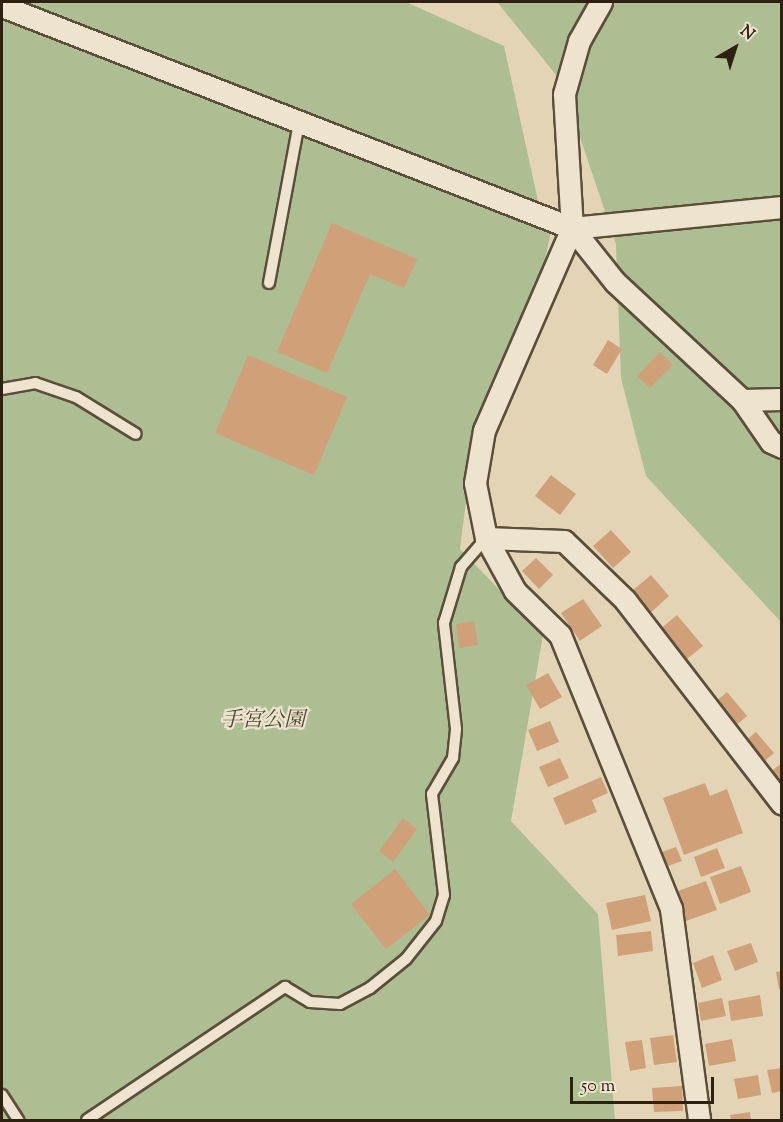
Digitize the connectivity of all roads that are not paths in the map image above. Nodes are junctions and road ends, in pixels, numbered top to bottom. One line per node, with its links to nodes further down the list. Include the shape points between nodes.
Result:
1 (601, 2): 5 (street, via 579,41 564,94)
2 (2, 6): 3 (street)
3 (299, 122): 5 (street); 6 (lane)
4 (782, 207): 5 (street)
5 (572, 228): 9 (street, via 615,282); 12 (street, via 484,430 475,483)
6 (268, 283)
7 (2, 389): 10 (lane, via 45,387 76,397)
8 (782, 399): 9 (street)
9 (742, 400): 11 (street, via 771,442)
10 (136, 434)
11 (782, 447)
12 (486, 538): 13 (street, via 564,541 626,600); 16 (lane, via 461,567 444,623 456,729 453,758 432,794 444,895 436,921 406,959 370,988 340,1004 310,1002 285,987); 17 (street, via 515,591 560,635 670,909)
13 (782, 804)
14 (2, 1095): 15 (lane)
15 (18, 1120)
16 (87, 1120)
17 (699, 1120)

